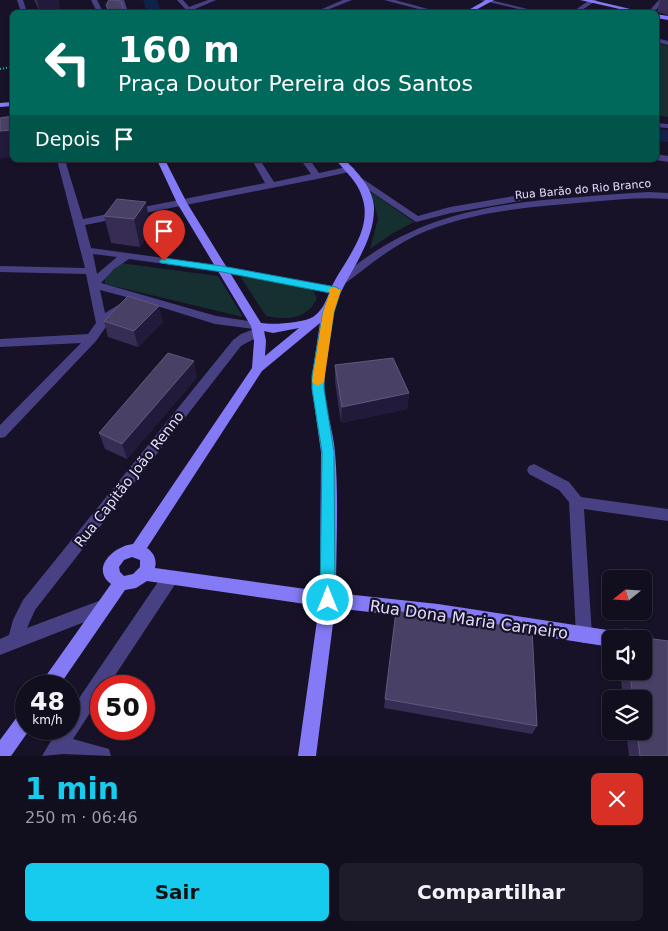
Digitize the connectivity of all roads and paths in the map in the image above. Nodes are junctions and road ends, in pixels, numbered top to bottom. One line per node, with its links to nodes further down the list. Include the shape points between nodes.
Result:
1 (180, 0): 2 (street, via 188,10)
2 (214, 0)
3 (349, 0): 11 (street)
4 (388, 0): 9 (street)
5 (487, 0): 13 (main road); 14 (street)
6 (583, 0): 8 (main road)
7 (662, 0): 17 (street)
8 (593, 1): 15 (street); 16 (main road)
9 (408, 5): 10 (street); 12 (street)
10 (402, 9)
11 (323, 10)
12 (428, 10)
13 (471, 10)
14 (529, 10)
15 (578, 10)
16 (631, 10)
17 (653, 10)
18 (62, 162): 30 (street)
19 (162, 162): 29 (main road)
20 (257, 162): 26 (street)
21 (306, 162): 24 (street)
22 (342, 162): 23 (main road)
23 (351, 169): 24 (street); 25 (main road)
24 (317, 176): 26 (street)
25 (360, 180): 27 (street, Rua Barão do Rio Branco, via 419,219 496,201 630,189); 37 (main road, via 369,205 368,224 362,243)
26 (271, 185): 29 (street)
27 (668, 190)
28 (668, 196): 37 (street, Rua Barão do Rio Branco, via 633,195 533,204 440,222 383,250)
29 (182, 203): 30 (street); 34 (main road)
30 (78, 223): 31 (street)
31 (87, 250): 32 (street); 35 (street)
32 (126, 256): 34 (street); 36 (street, via 110,267)
33 (0, 269): 35 (street)
34 (222, 269): 37 (street); 42 (main road)
35 (91, 272): 36 (street)
36 (94, 285): 38 (street); 41 (street)
37 (337, 287): 39 (main road)
38 (138, 298): 41 (street); 42 (street)
39 (328, 312): 40 (main road); 54 (main road, via 318,389 328,452)
40 (316, 320): 42 (main road, via 285,328); 45 (main road)
41 (101, 321): 43 (street)
42 (258, 329): 45 (main road); 58 (street, Rua Capitão João Renno, via 237,343 29,605 20,620)
43 (92, 338): 44 (street); 46 (street)
44 (0, 343)
45 (258, 368): 50 (main road)
46 (0, 433)
47 (534, 470): 48 (street, via 561,484 574,495)
48 (576, 502): 49 (street); 56 (street)
49 (668, 515)
50 (137, 550): 51 (main road, via 149,559); 53 (main road, via 119,555 111,565 112,576)
51 (145, 574): 52 (main road, Rua Dona Maria Carneiro); 53 (main road, via 134,582)
52 (170, 578): 54 (main road, Rua Dona Maria Carneiro); 62 (street)
53 (121, 583): 55 (main road)
54 (328, 600): 56 (main road, Rua Dona Maria Carneiro, via 438,612); 65 (main road)
55 (104, 607): 58 (street); 60 (main road)
56 (584, 635): 57 (main road, Rua Dona Maria Carneiro)
57 (602, 637)
58 (16, 641): 59 (street)
59 (0, 647)
60 (57, 675)
61 (15, 734): 63 (main road)
62 (55, 750): 64 (street)
63 (0, 756)
64 (102, 756)
65 (307, 756)

